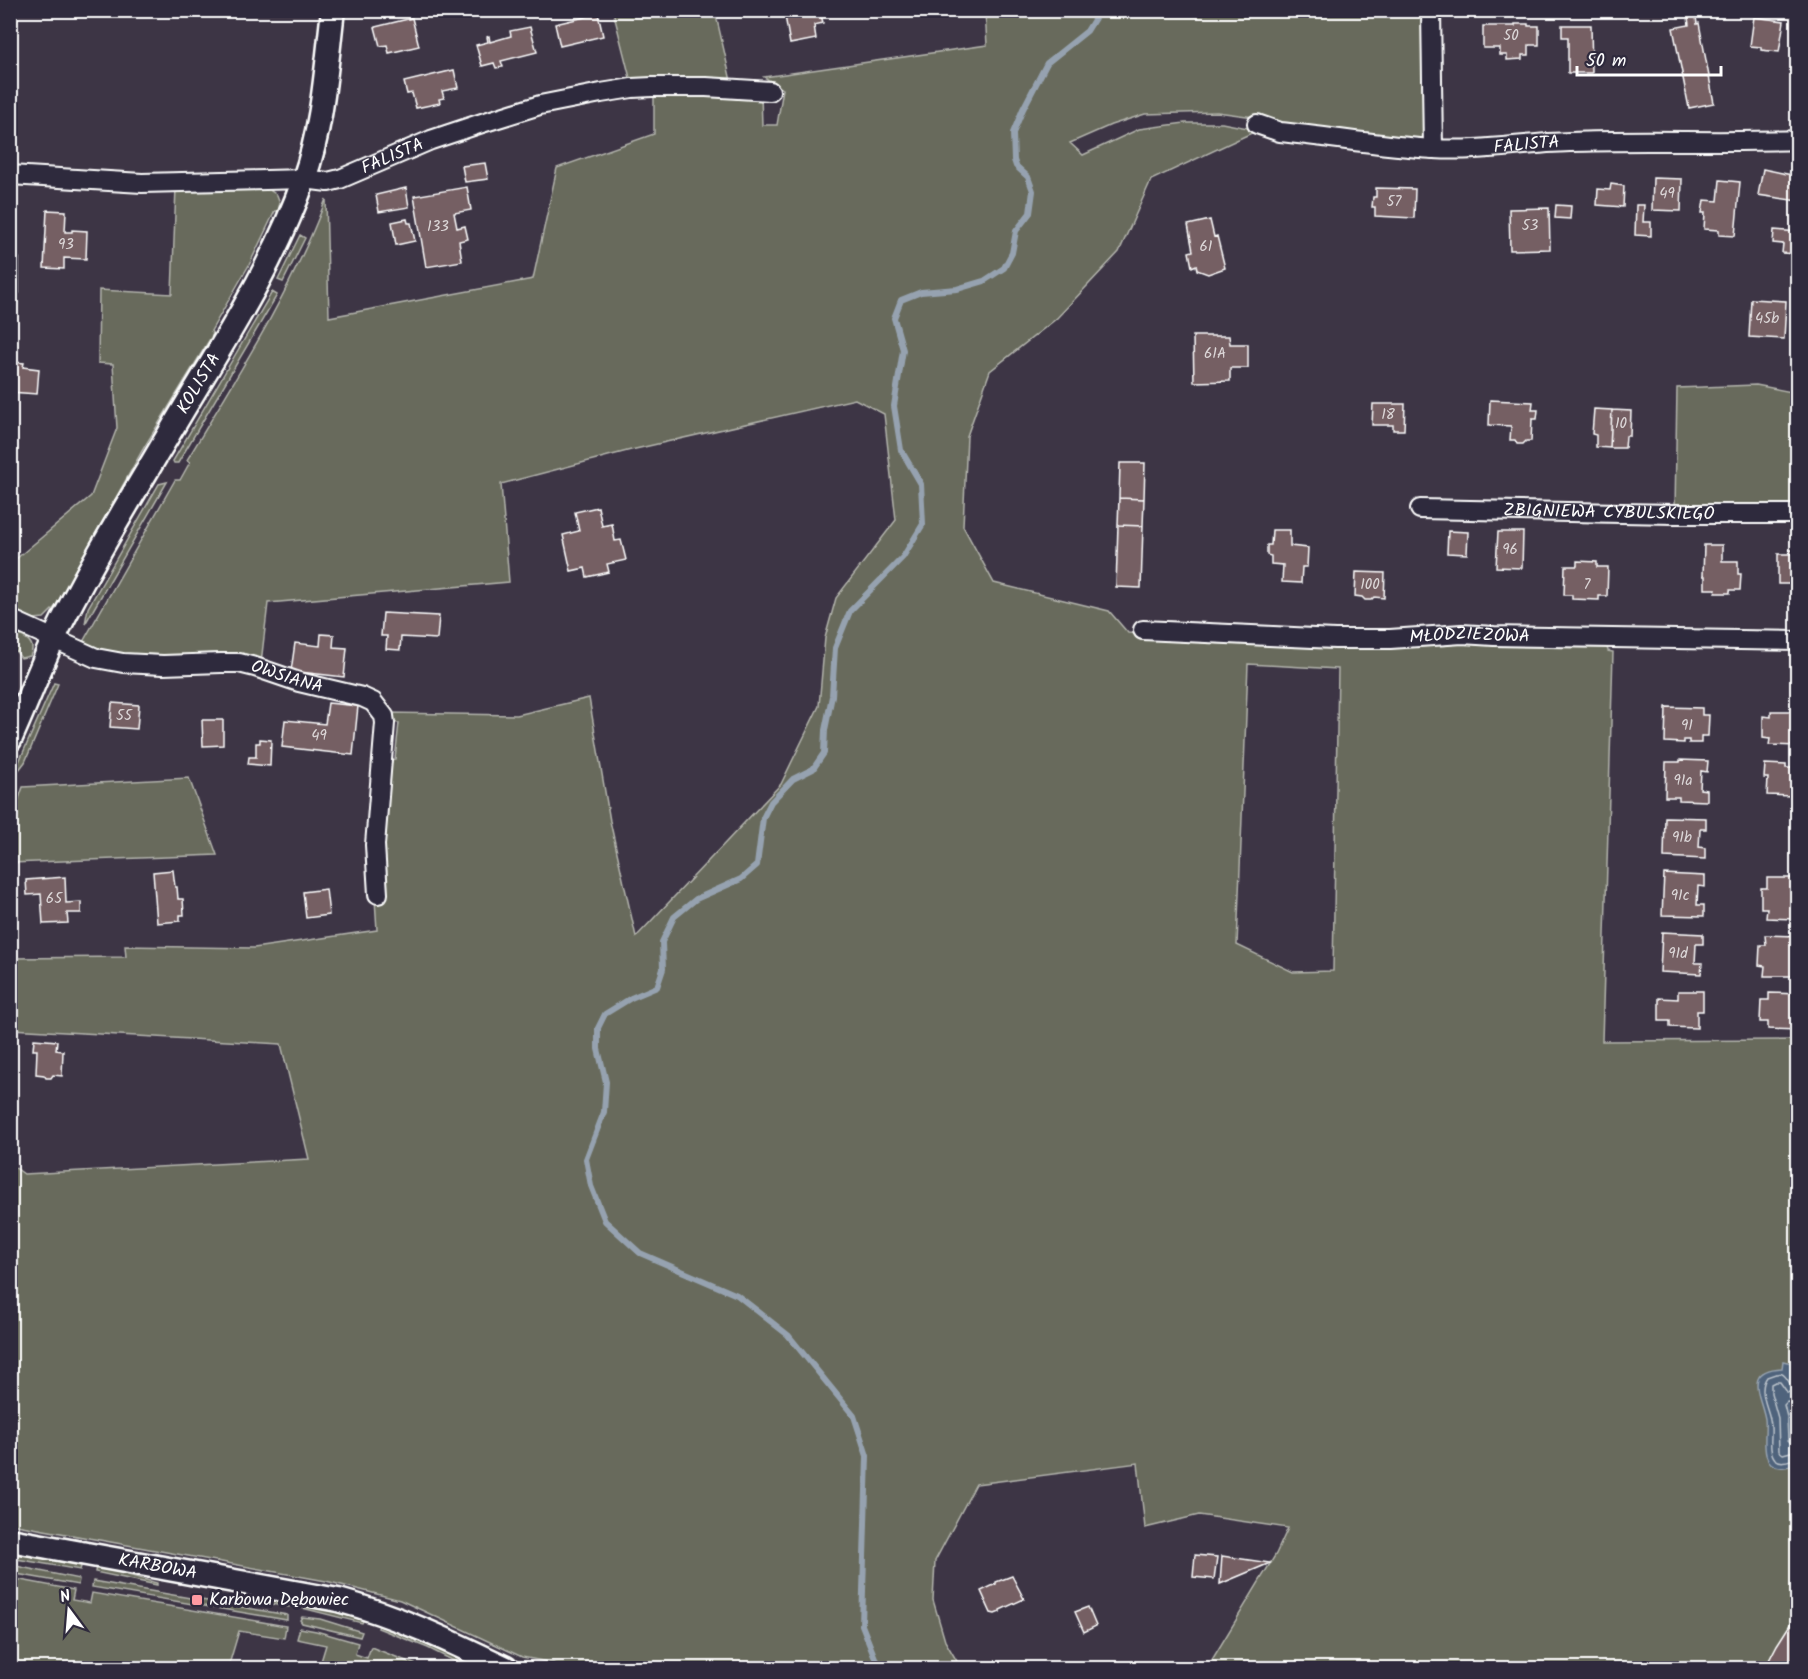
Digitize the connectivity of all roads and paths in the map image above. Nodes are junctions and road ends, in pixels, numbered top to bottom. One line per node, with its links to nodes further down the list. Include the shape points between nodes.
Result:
1 (333, 10): 8 (street, KOLISTA, via 316,141)
2 (1431, 10): 6 (street)
3 (770, 91): 8 (street, FALISTA, via 652,87 601,93 540,105 482,123 340,179)
4 (1257, 123): 6 (street, FALISTA, via 1280,132)
5 (1797, 140): 6 (street, FALISTA, via 1568,142)
6 (1433, 149)
7 (10, 175): 8 (street, FALISTA, via 142,183)
8 (304, 179): 13 (street, KOLISTA, via 271,258)
9 (1420, 509): 10 (street, ZBIGNIEWA CYBULSKIEGO)
10 (1797, 514)
11 (10, 619): 13 (street, OWSIANA)
12 (1143, 630): 14 (street, MŁODZIEŻOWA, via 1335,639 1462,634)
13 (54, 639): 15 (street, KOLISTA); 16 (street, OWSIANA, via 96,658 123,663 239,663 373,702 385,723 375,845)
14 (1797, 641)
15 (10, 740)
16 (378, 894)
17 (10, 1540): 18 (street, KARBOWA, via 338,1600 410,1623)
18 (506, 1668)

